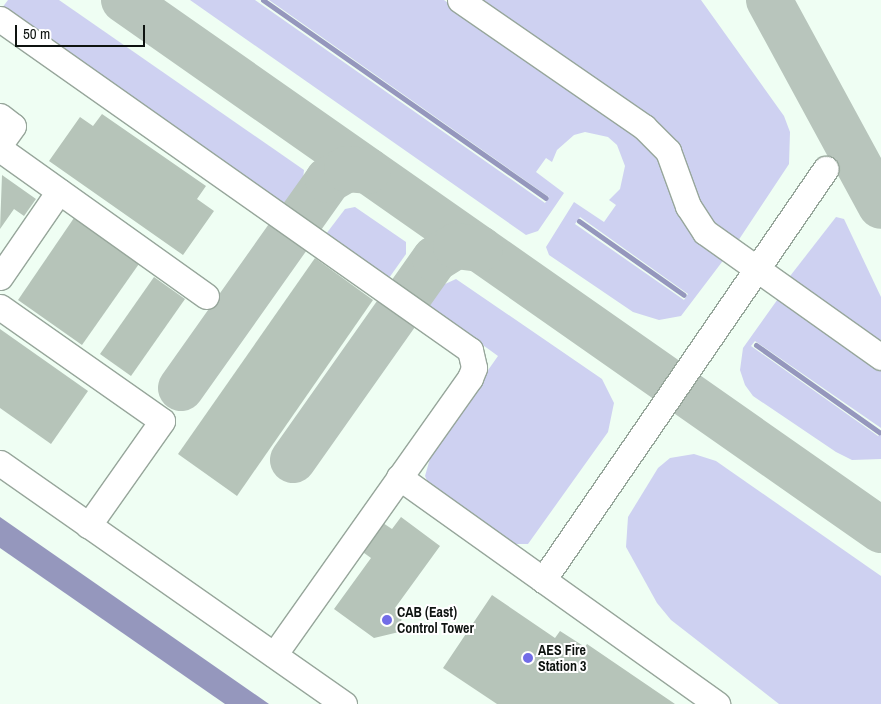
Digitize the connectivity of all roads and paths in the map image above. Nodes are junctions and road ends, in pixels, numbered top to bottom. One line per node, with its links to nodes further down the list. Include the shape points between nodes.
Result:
1 (460, 0): 8 (lane, via 658,139 675,165 695,220 716,242)
2 (0, 19): 14 (lane, via 470,350 474,368 470,378)
3 (0, 116): 4 (lane, via 13,126)
4 (0, 144)
5 (0, 149): 7 (lane)
6 (826, 169): 8 (lane)
7 (59, 191): 9 (lane); 10 (lane)
8 (757, 271): 12 (lane); 16 (lane)
9 (0, 277)
10 (206, 296)
11 (0, 307): 15 (lane, via 162,421)
12 (881, 357)
13 (0, 463): 15 (lane)
14 (399, 477): 16 (lane); 17 (lane)
15 (88, 526): 17 (lane)
16 (543, 580): 19 (lane)
17 (274, 655): 18 (lane)
18 (344, 704)
19 (717, 704)

